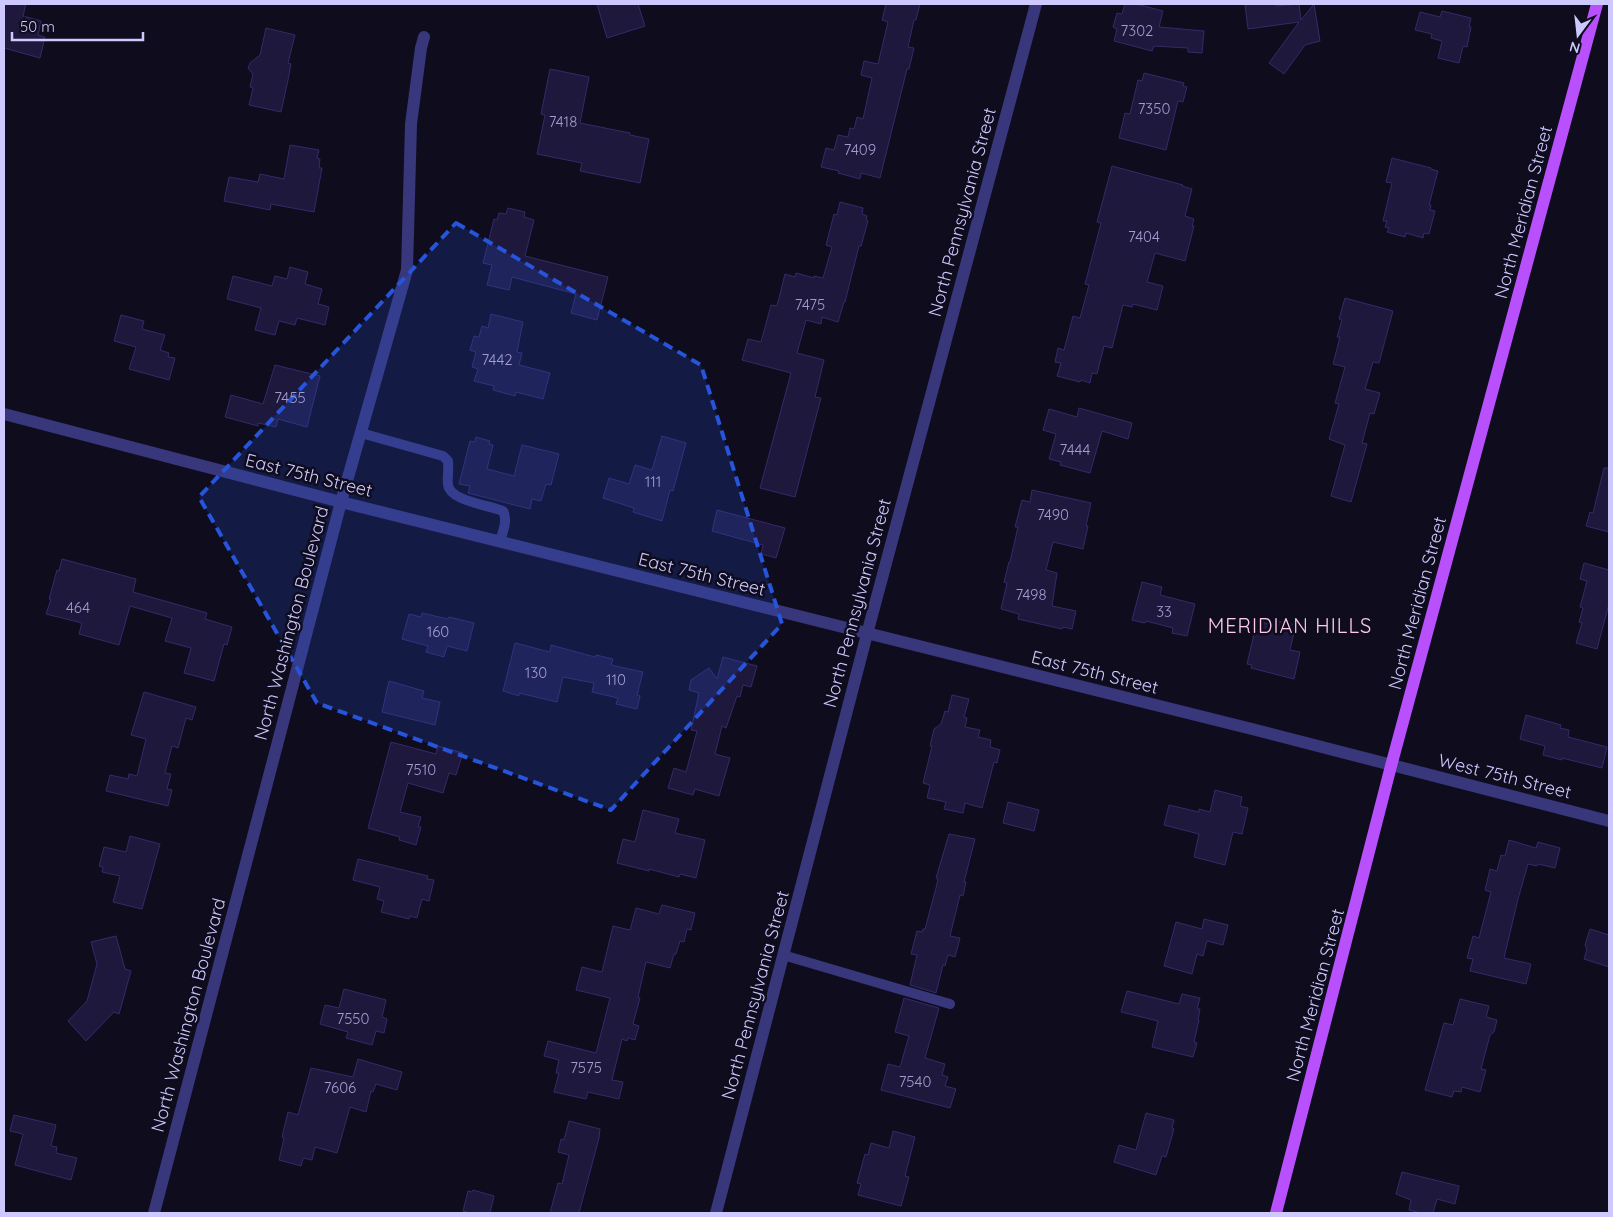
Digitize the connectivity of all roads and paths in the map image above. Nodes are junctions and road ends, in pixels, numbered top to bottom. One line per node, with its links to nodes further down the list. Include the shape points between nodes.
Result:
1 (1036, 4): 8 (street, North Pennsylvania Street)
2 (1597, 4): 9 (main road, North Meridian Street)
3 (424, 37): 5 (street, North Washington Boulevard, via 411,124 407,270)
4 (4, 414): 6 (street, East 75th Street)
5 (361, 433): 6 (street, North Washington Boulevard); 7 (lane, via 443,456 448,461 448,486 452,494 503,511 505,522)
6 (341, 502): 7 (street, East 75th Street); 13 (street, North Washington Boulevard)
7 (500, 541): 8 (street, East 75th Street)
8 (867, 634): 9 (street, East 75th Street); 11 (street, North Pennsylvania Street)
9 (1392, 766): 10 (street, West 75th Street); 15 (main road, North Meridian Street)
10 (1609, 821)
11 (783, 956): 12 (lane); 14 (street, North Pennsylvania Street)
12 (950, 1004)
13 (154, 1213)
14 (716, 1213)
15 (1276, 1213)

